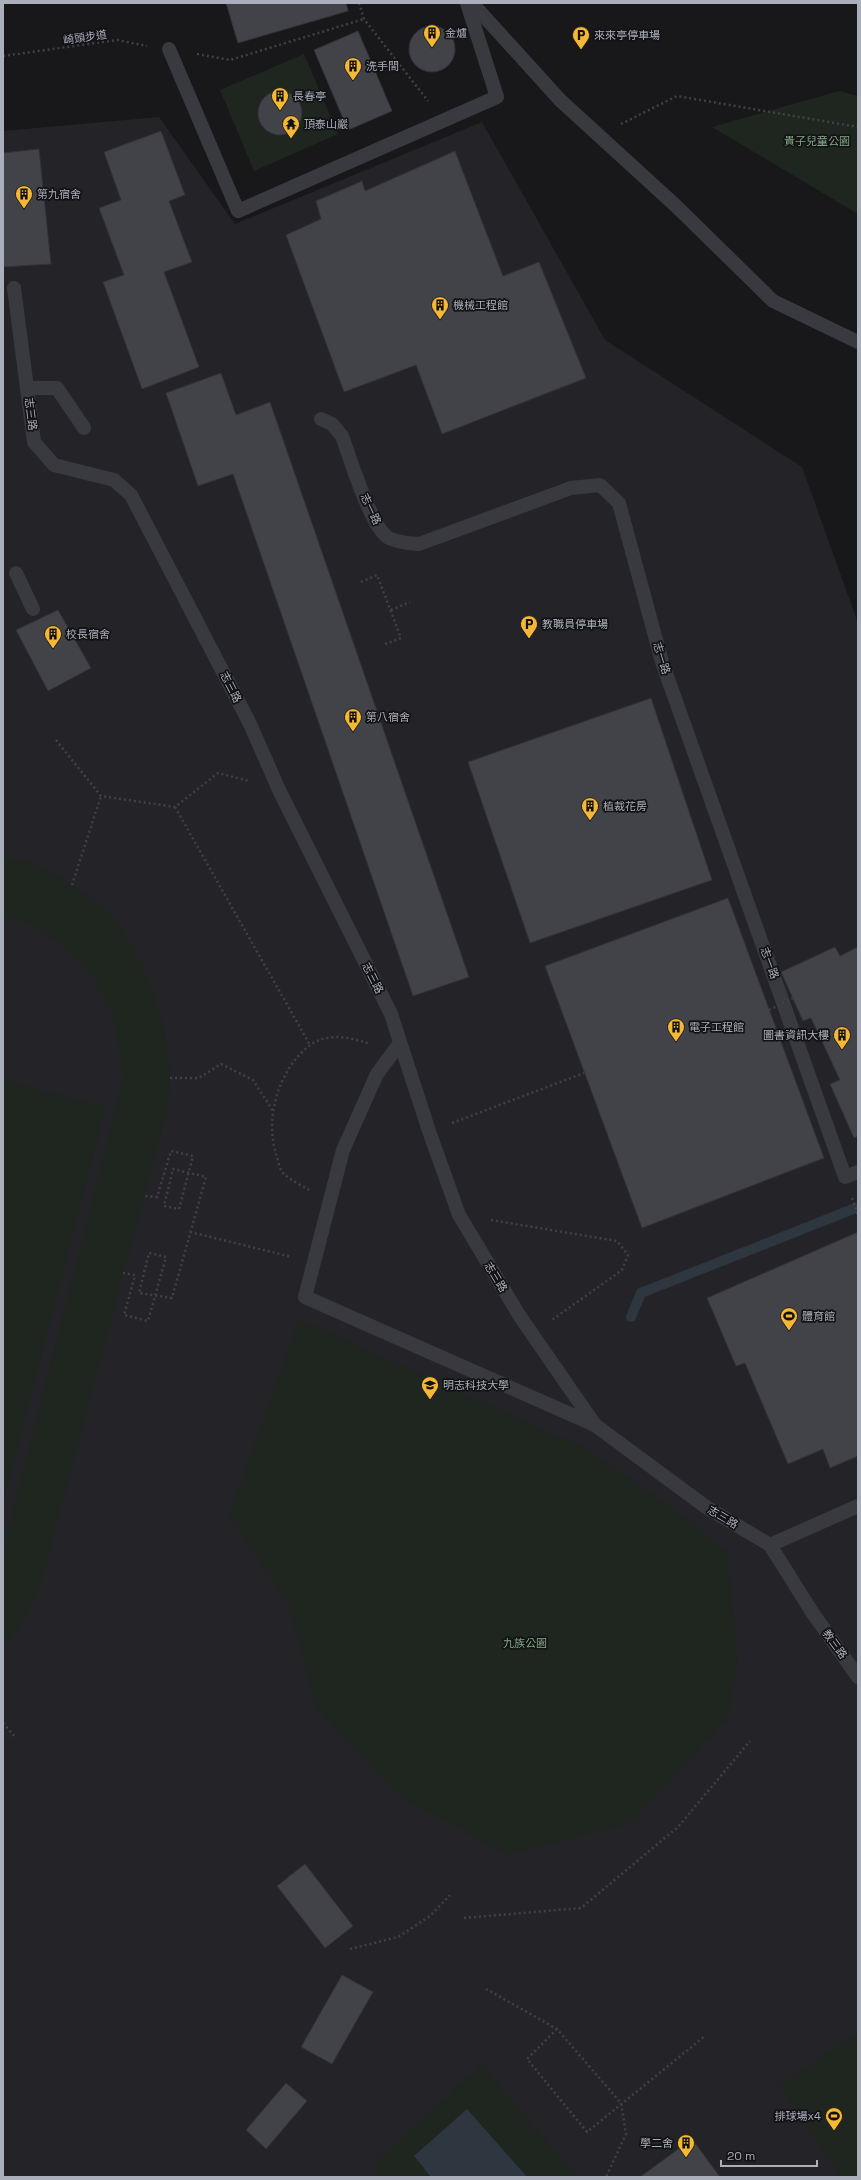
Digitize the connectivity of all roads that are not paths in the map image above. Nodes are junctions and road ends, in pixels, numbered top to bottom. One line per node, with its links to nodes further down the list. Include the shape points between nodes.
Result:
1 (467, 3): 3 (lane, via 497,97 238,210)
2 (472, 3): 5 (lane, via 560,100 676,206 773,301)
3 (169, 50)
4 (14, 288): 6 (lane, 志三路)
5 (858, 342)
6 (27, 388): 8 (lane, via 57,388); 11 (lane, 志三路, via 34,442 54,465 114,480 131,495 250,724 278,790 391,1014)
7 (321, 419): 12 (lane, 志一路, via 332,424 342,436 376,525 388,538 404,543 419,544 571,488 600,485 619,502 662,662)
8 (84, 428)
9 (16, 573): 10 (lane)
10 (33, 609)
11 (396, 1048): 13 (lane, 志三路, via 459,1215 533,1334); 13 (lane, via 377,1074 343,1150 305,1297)
12 (852, 1175)
13 (595, 1426): 15 (lane, 志三路, via 706,1507)
14 (858, 1506): 15 (lane)
15 (770, 1545): 16 (lane, 教三路, via 812,1612)
16 (858, 1677)

